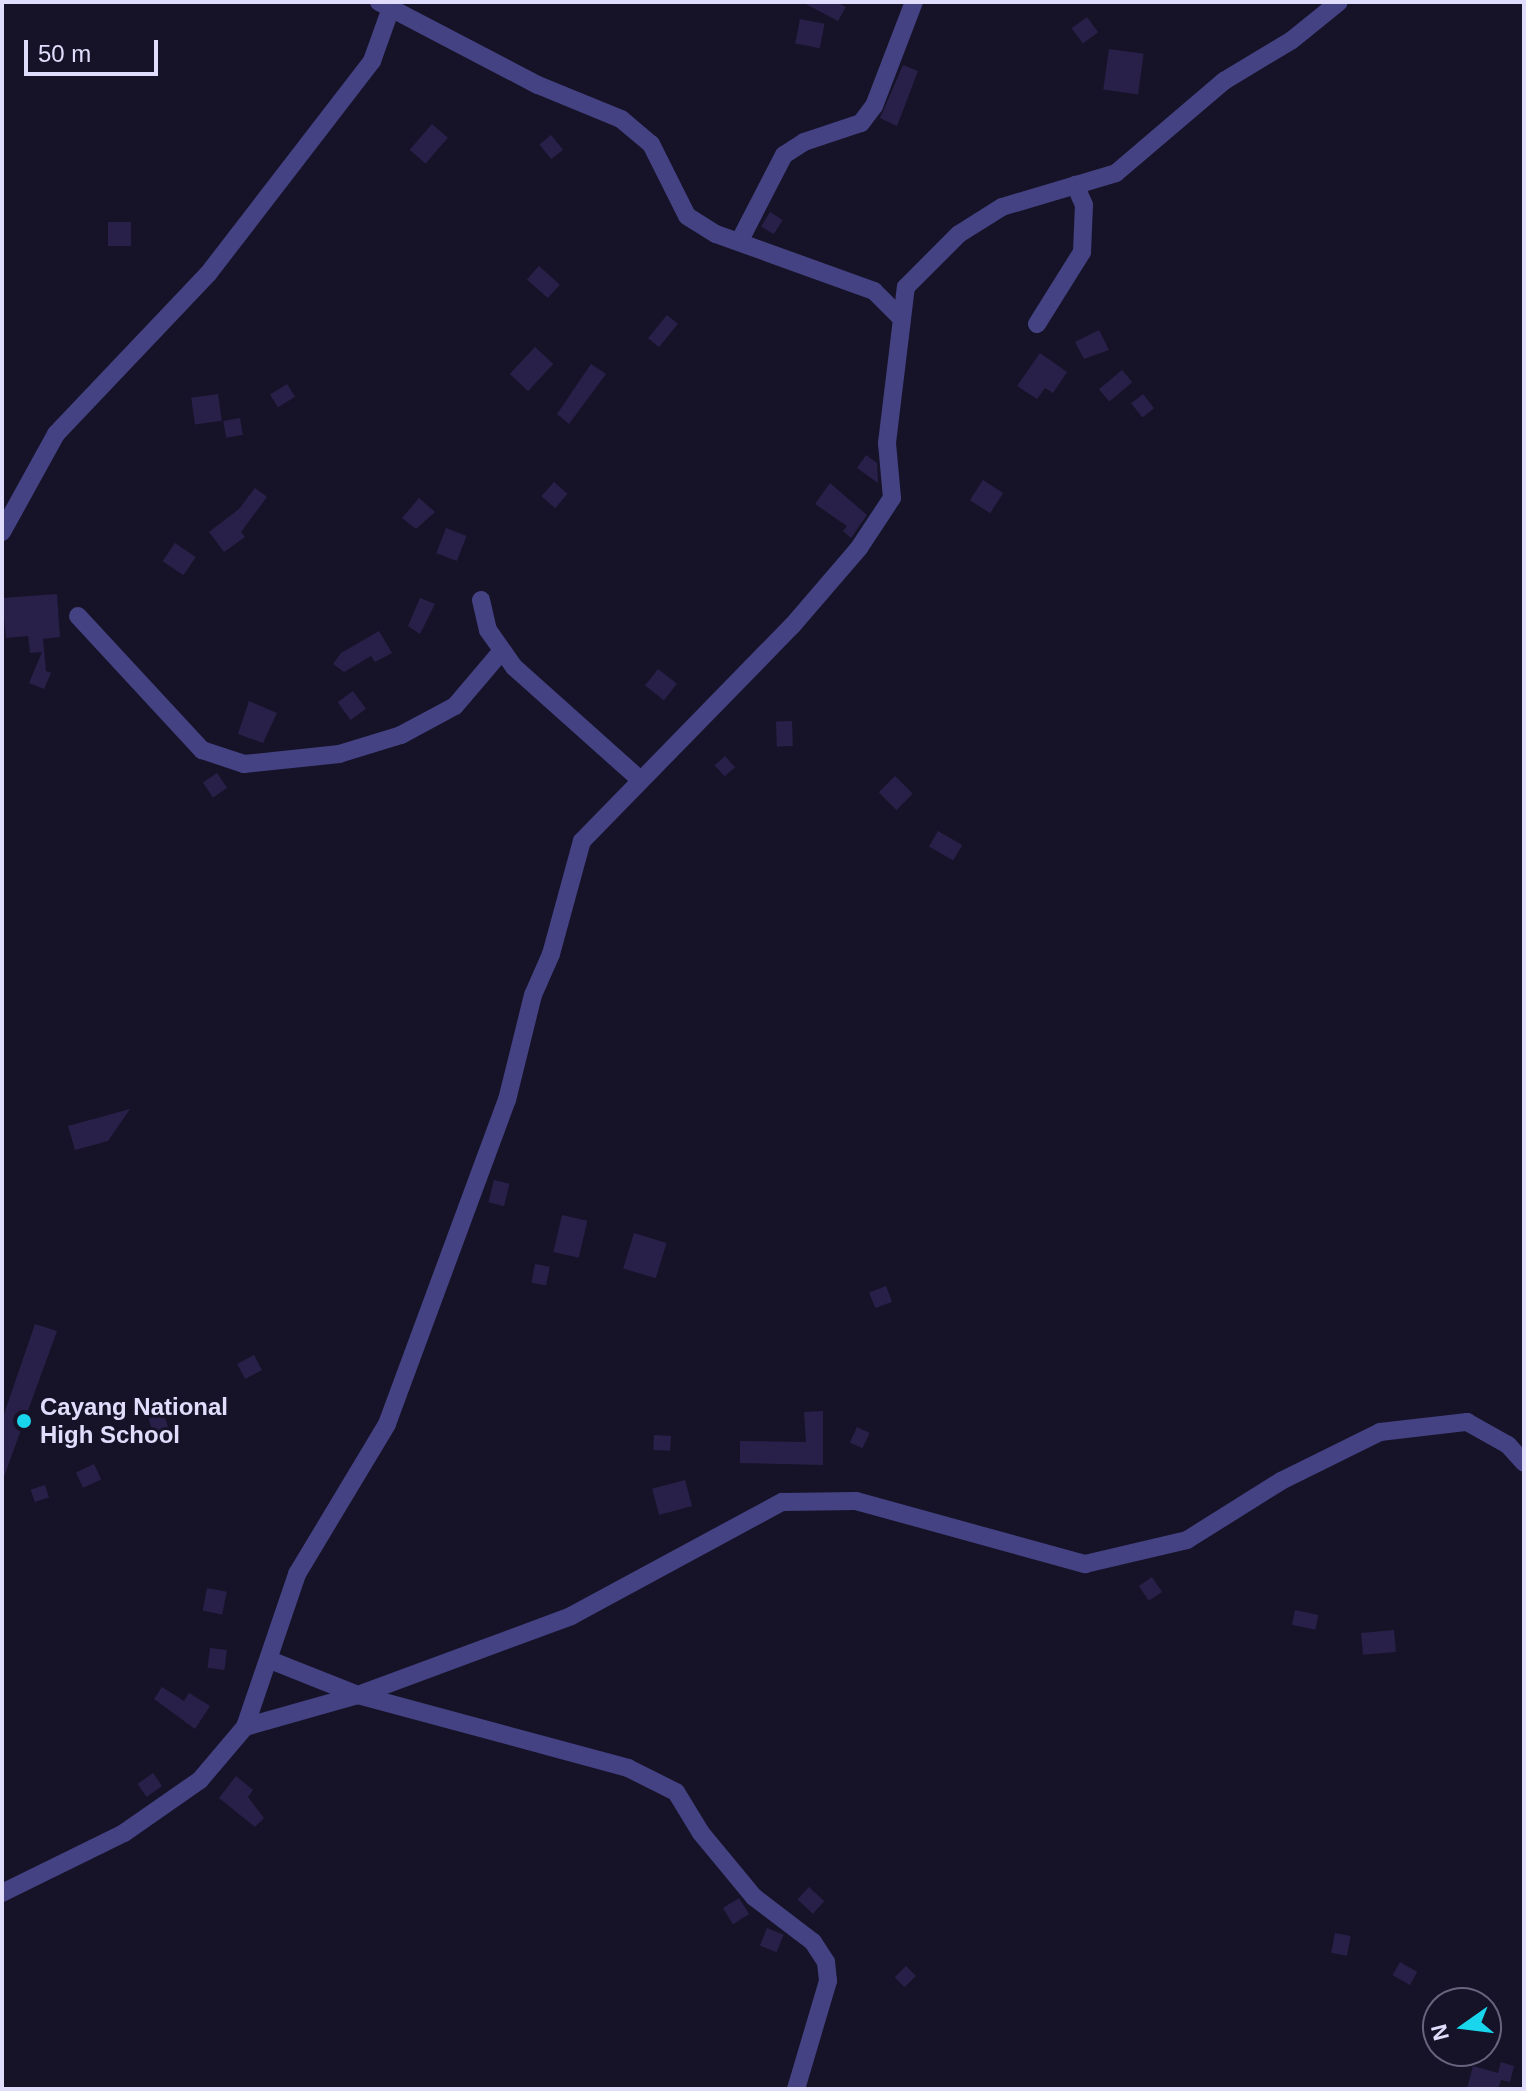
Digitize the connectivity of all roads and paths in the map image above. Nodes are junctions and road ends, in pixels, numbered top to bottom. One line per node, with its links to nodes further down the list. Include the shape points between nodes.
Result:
1 (914, 2): 5 (street, via 874,106 861,123 804,142 784,155)
2 (1339, 2): 4 (street, via 1292,40 1224,81 1116,173)
3 (385, 5): 5 (street, via 538,85 637,129 651,144 687,216); 8 (street, via 372,61 208,274 56,434)
4 (1075, 185): 6 (street, via 1002,207 959,234 906,287); 7 (street, via 1084,205 1082,252)
5 (739, 242): 6 (street, via 874,291)
6 (899, 316): 12 (street, via 887,443 892,498 884,515 792,626)
7 (1037, 324)
8 (2, 532)
9 (481, 600): 11 (street, via 488,630)
10 (78, 616): 11 (street, via 202,750 244,764 339,754 401,735 455,706)
11 (501, 652): 12 (street)
12 (638, 778): 14 (street, via 582,841 551,954 533,995 507,1100 387,1424 297,1574 276,1626)
13 (1524, 1463): 15 (street, via 1508,1445 1467,1422 1380,1432 1281,1481 1187,1540 1085,1564 856,1501 782,1502 571,1616)
14 (270, 1660): 15 (street); 16 (street)
15 (358, 1695): 16 (street); 18 (street, via 628,1768 676,1792 701,1833 754,1897 813,1942 826,1962 828,1981)
16 (245, 1727): 17 (street, via 200,1780 124,1833)
17 (2, 1893)
18 (796, 2089)

